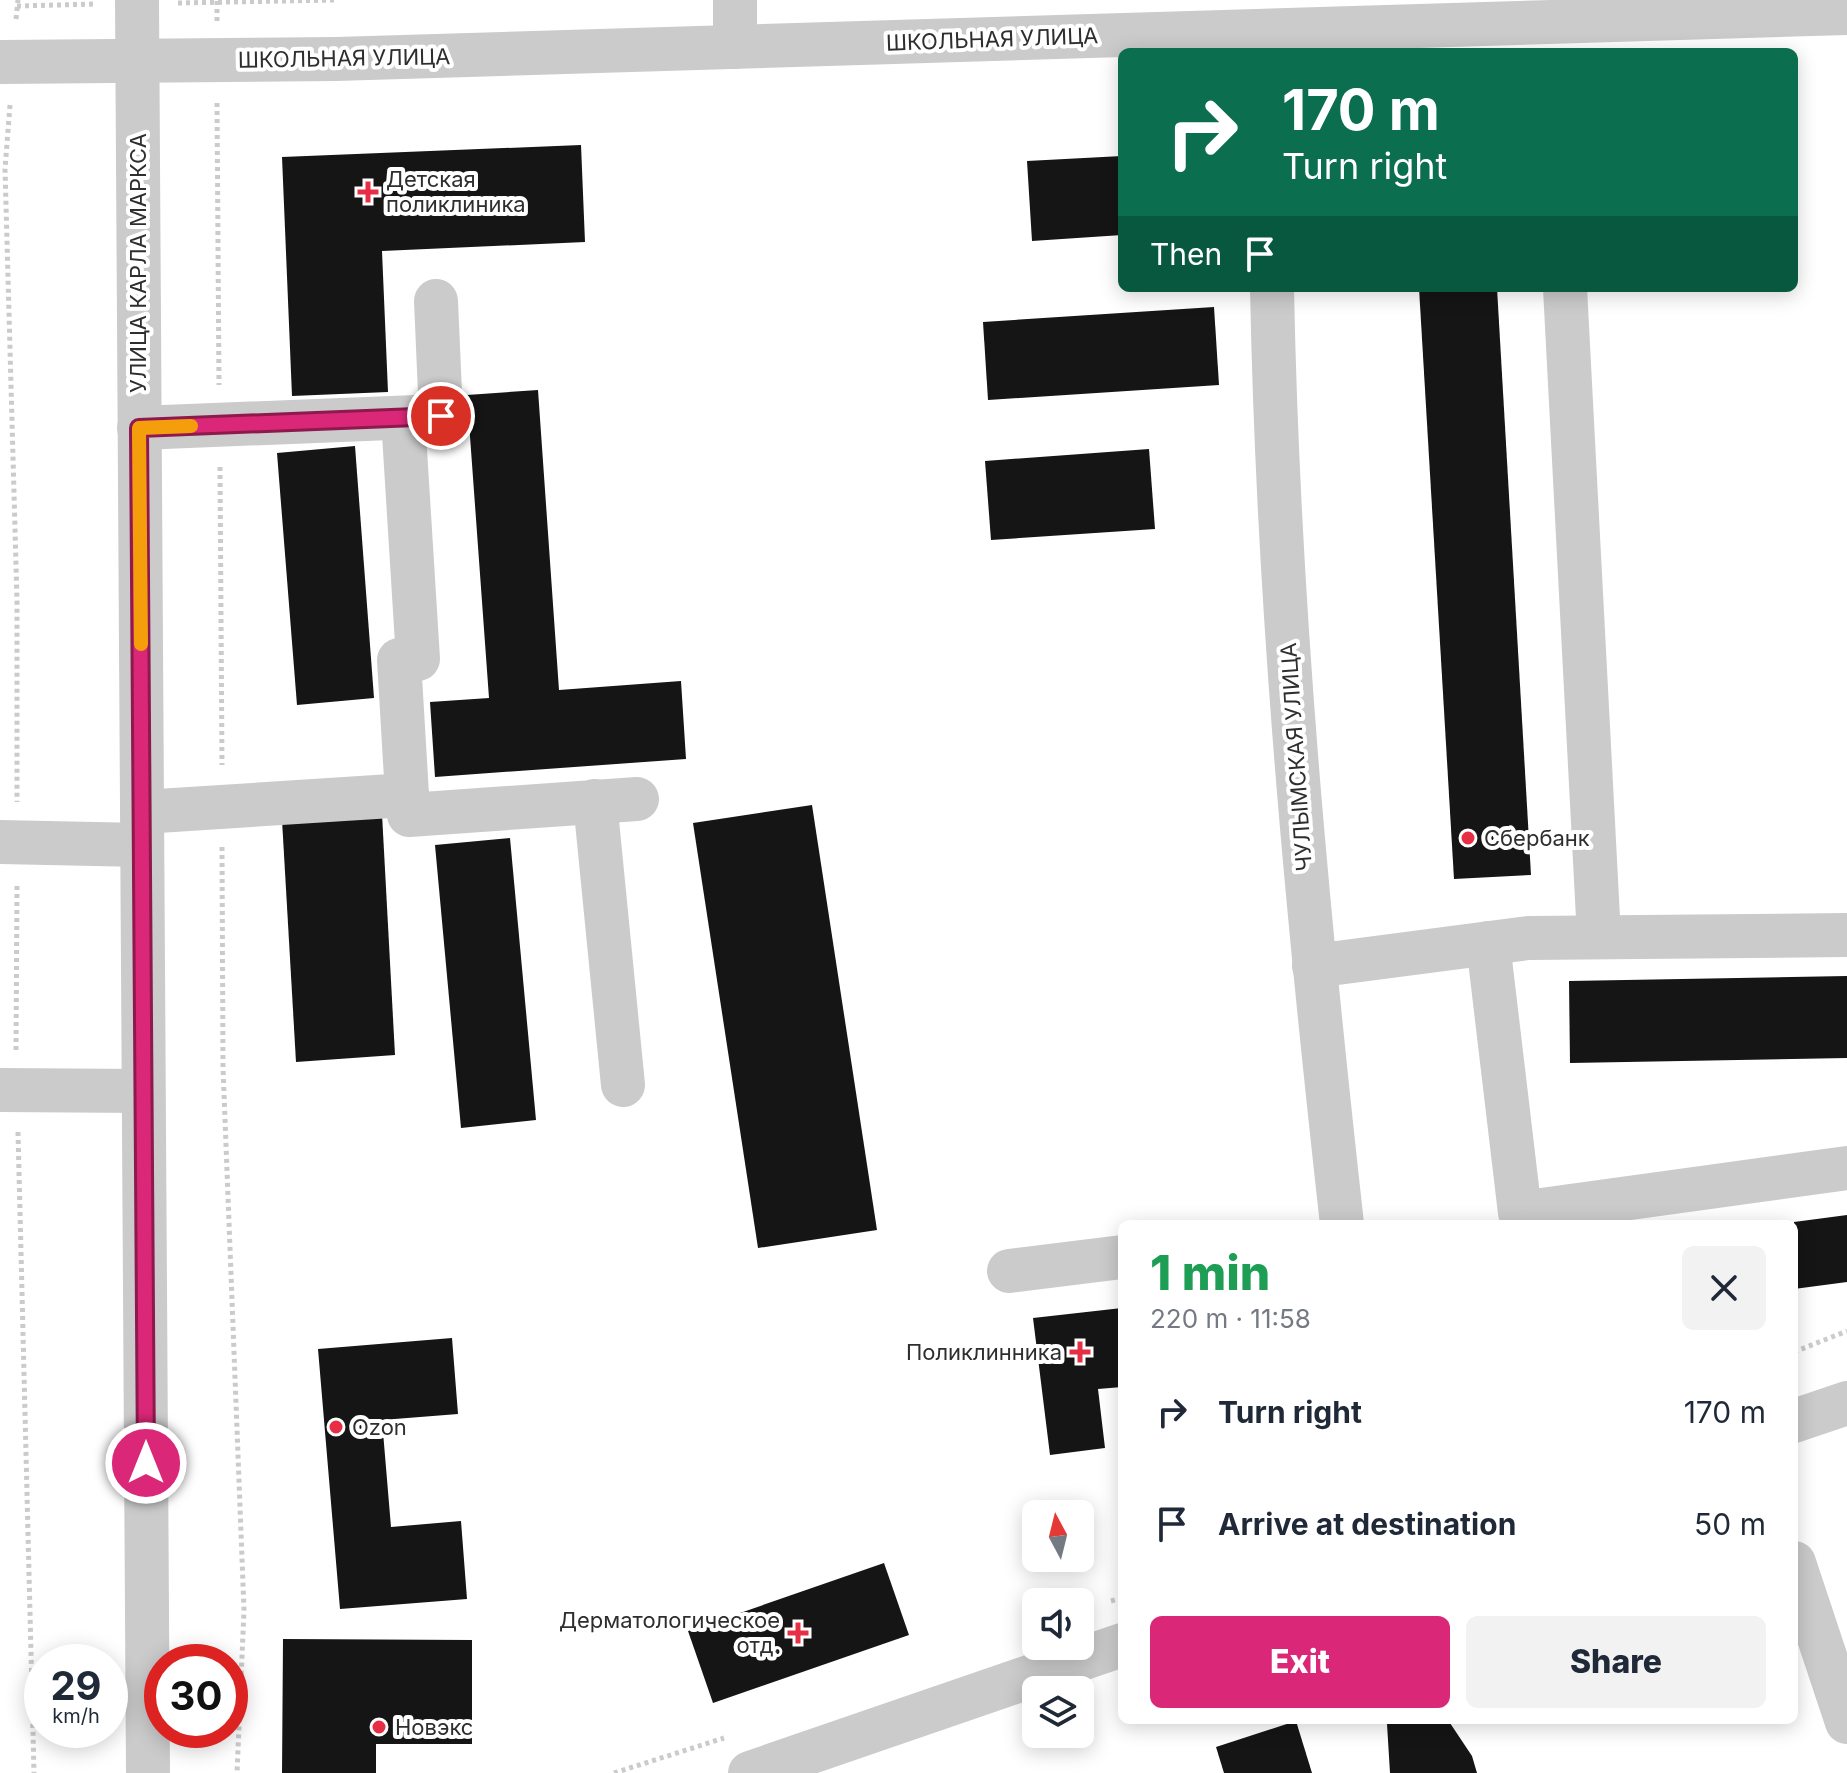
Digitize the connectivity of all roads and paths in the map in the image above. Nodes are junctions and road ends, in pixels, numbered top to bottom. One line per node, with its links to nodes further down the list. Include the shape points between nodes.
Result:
1 (334, 0): 3 (path)
2 (735, 0): 12 (street)
3 (217, 1): 4 (path); 13 (path)
4 (136, 3): 5 (path); 15 (street, УЛИЦА КАРЛА МАРКСА)
5 (17, 6)
6 (1771, 7): 7 (street, ШКОЛЬНАЯ УЛИЦА); 9 (street, ШКОЛЬНАЯ УЛИЦА)
7 (1602, 10): 11 (street, ШКОЛЬНАЯ УЛИЦА)
8 (1454, 12): 10 (street, ШКОЛЬНАЯ УЛИЦА); 11 (street, ШКОЛЬНАЯ УЛИЦА)
9 (1847, 13)
10 (1267, 27): 12 (street, ШКОЛЬНАЯ УЛИЦА)
11 (1552, 37)
12 (735, 47): 13 (street, ШКОЛЬНАЯ УЛИЦА)
13 (216, 61): 15 (street, ШКОЛЬНАЯ УЛИЦА); 20 (path)
14 (0, 62): 15 (street, ШКОЛЬНАЯ УЛИЦА)
15 (137, 63): 21 (street, УЛИЦА КАРЛА МАРКСА)
16 (1272, 292): 29 (street, ЧУЛЫМСКАЯ УЛИЦА, via 1275,480)
17 (1565, 292): 27 (street)
18 (436, 301): 19 (street, via 441,416)
19 (403, 418): 20 (street); 22 (street, via 418,659 399,660)
20 (219, 425): 21 (street); 23 (path)
21 (139, 428): 24 (street, УЛИЦА КАРЛА МАРКСА)
22 (407, 795): 23 (street); 30 (street, via 409,815 616,800)
23 (222, 807): 24 (street); 45 (path, via 223,1067 244,1610)
24 (142, 828): 25 (street); 32 (street, УЛИЦА КАРЛА МАРКСА)
25 (0, 842)
26 (1847, 935): 27 (street)
27 (1599, 937): 28 (street)
28 (1488, 943): 29 (street); 33 (street, via 1520,1213)
29 (1314, 966): 34 (street, ЧУЛЫМСКАЯ УЛИЦА)
30 (623, 1085)
31 (0, 1090): 32 (street)
32 (143, 1091): 44 (street, УЛИЦА КАРЛА МАРКСА)
33 (1847, 1168)
34 (1342, 1220)
35 (1118, 1257): 36 (street)
36 (1009, 1271)
37 (1847, 1331): 38 (path)
38 (1798, 1350)
39 (1847, 1403): 40 (street)
40 (1798, 1420)
41 (1798, 1575): 43 (street)
42 (1118, 1646): 46 (street)
43 (1847, 1722)
44 (148, 1773)
45 (237, 1773)
46 (750, 1773)

